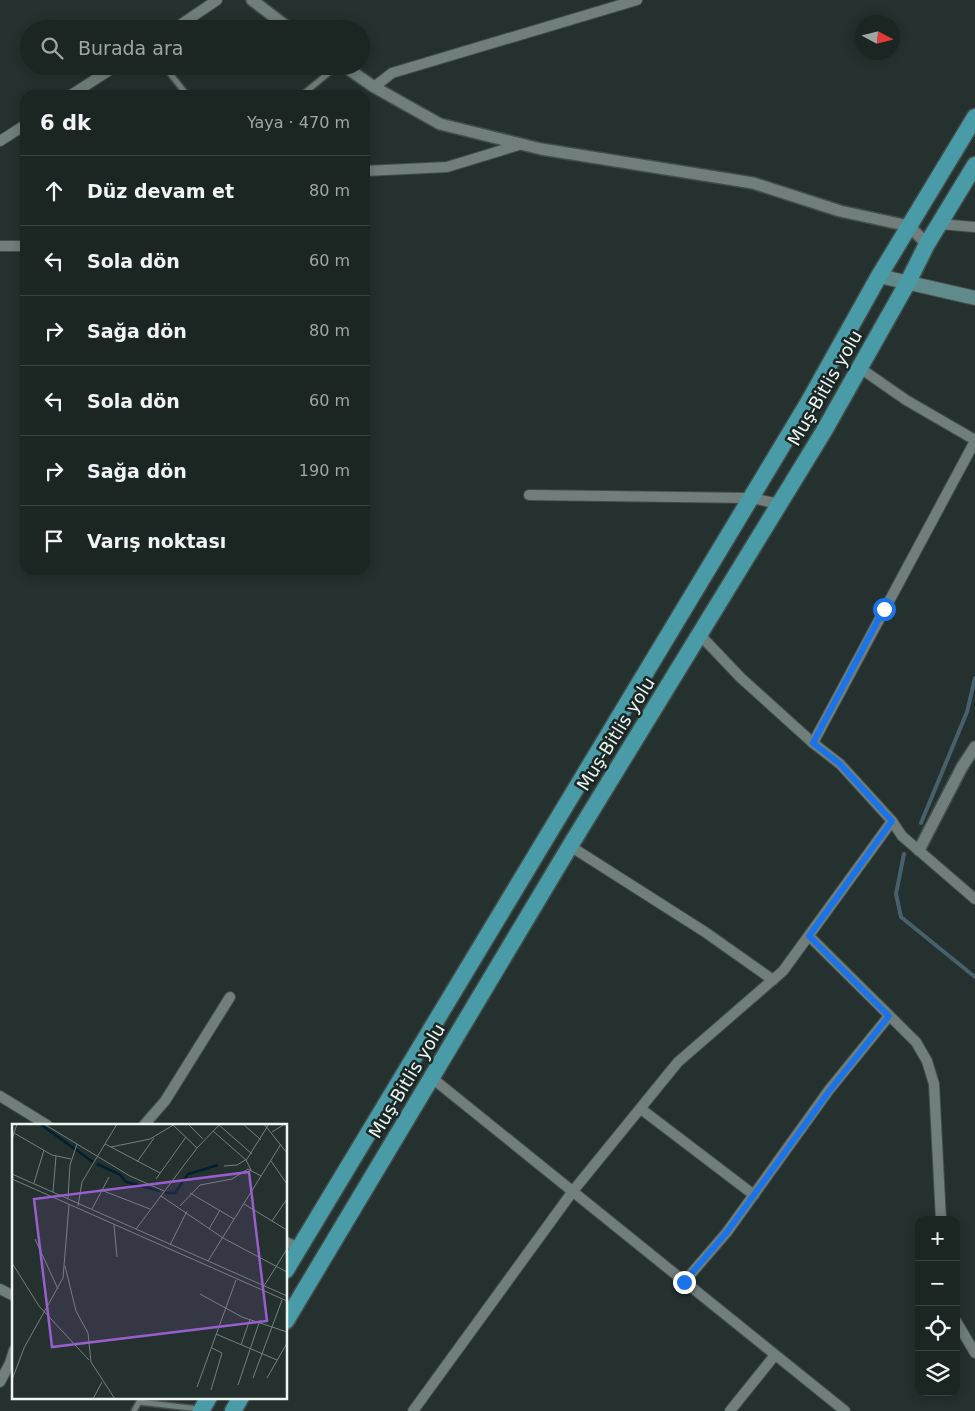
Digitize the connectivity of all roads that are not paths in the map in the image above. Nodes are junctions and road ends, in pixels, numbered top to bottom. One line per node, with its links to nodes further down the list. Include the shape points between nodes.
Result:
1 (217, 0): 4 (street)
2 (252, 0): 5 (street)
3 (637, 0): 10 (street, via 392,72)
4 (187, 20)
5 (278, 20)
6 (102, 75): 11 (street)
7 (171, 75): 12 (lane)
8 (326, 75): 13 (lane)
9 (357, 75): 10 (street)
10 (374, 87): 17 (street, via 440,124)
11 (79, 90)
12 (183, 90)
13 (308, 90)
14 (975, 117): 21 (highway, Muş-Bitlis yolu)
15 (20, 128): 16 (street)
16 (0, 141)
17 (522, 144): 19 (street, via 447,167); 21 (street, via 753,182 840,211)
18 (975, 165): 20 (highway, Muş-Bitlis yolu)
19 (370, 171)
20 (939, 224): 22 (street); 23 (highway, Muş-Bitlis yolu)
21 (909, 226): 23 (street); 26 (highway, Muş-Bitlis yolu)
22 (975, 227)
23 (927, 244): 27 (highway, Muş-Bitlis yolu)
24 (0, 246): 25 (street)
25 (20, 246)
26 (880, 276): 27 (main road); 32 (highway, Muş-Bitlis yolu)
27 (908, 282): 28 (main road); 29 (highway, Muş-Bitlis yolu)
28 (975, 298)
29 (860, 368): 30 (street, via 906,400); 33 (highway, Muş-Bitlis yolu)
30 (975, 440): 35 (street)
31 (529, 495): 32 (street)
32 (751, 498): 33 (street); 53 (highway, Muş-Bitlis yolu)
33 (780, 504): 34 (highway, Muş-Bitlis yolu)
34 (700, 635): 35 (street, via 741,678); 38 (highway, Muş-Bitlis yolu)
35 (813, 743): 37 (street, via 840,764)
36 (975, 747): 39 (street)
37 (892, 821): 39 (street, via 902,836); 41 (street)
38 (570, 846): 42 (street, via 705,932); 45 (highway, Muş-Bitlis yolu)
39 (919, 850): 40 (street)
40 (975, 899)
41 (809, 936): 42 (street); 44 (street)
42 (773, 980): 47 (street, via 678,1062)
43 (230, 997): 49 (street, via 165,1101)
44 (889, 1016): 51 (street, via 830,1090); 52 (street, via 916,1042 927,1061 934,1084)
45 (432, 1078): 50 (street); 58 (highway, Muş-Bitlis yolu)
46 (0, 1096): 48 (street)
47 (640, 1109): 50 (street); 51 (street)
48 (44, 1124)
49 (145, 1124)
50 (573, 1191): 55 (street); 70 (street)
51 (754, 1195): 55 (street)
52 (941, 1216)
53 (293, 1245): 54 (highway, Muş-Bitlis yolu)
54 (288, 1263)
55 (684, 1282): 61 (street)
56 (0, 1289): 57 (street)
57 (12, 1295)
58 (288, 1319)
59 (960, 1328): 60 (street)
60 (975, 1353)
61 (775, 1355): 71 (street); 72 (street)
62 (12, 1356): 64 (street)
63 (0, 1358): 64 (street)
64 (10, 1363): 65 (street)
65 (0, 1382)
66 (240, 1398): 69 (highway)
67 (206, 1407): 68 (lane, via 139,1402)
68 (134, 1411)
69 (232, 1411)
70 (414, 1411)
71 (730, 1411)
72 (845, 1411)

